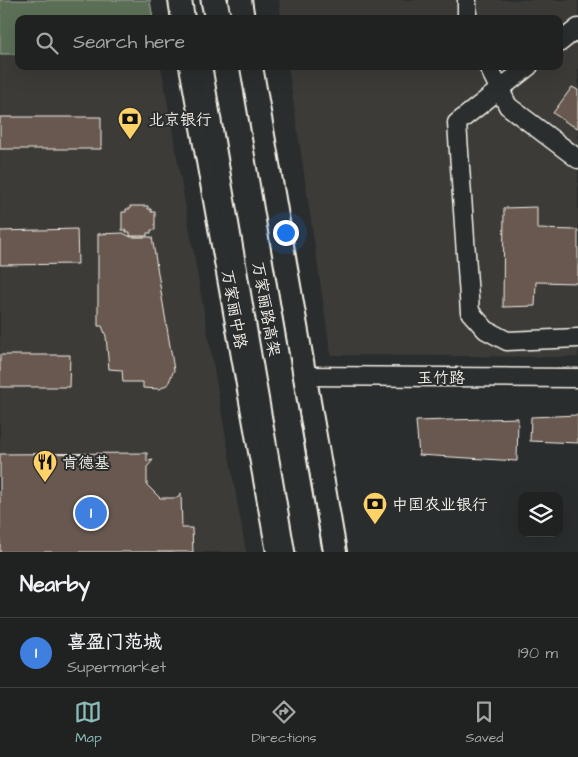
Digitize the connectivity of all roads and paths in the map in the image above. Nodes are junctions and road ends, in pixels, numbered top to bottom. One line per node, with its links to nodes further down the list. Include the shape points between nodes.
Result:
1 (180, 0): 6 (main road)
2 (198, 0): 7 (highway)
3 (214, 0): 8 (highway)
4 (240, 0): 9 (main road)
5 (467, 0): 10 (street)
6 (182, 15)
7 (200, 15)
8 (217, 15)
9 (242, 15)
10 (467, 15)
11 (578, 28): 12 (street)
12 (563, 40)
13 (192, 70): 24 (main road, 万家丽中路)
14 (210, 70): 25 (highway, 万家丽路高架)
15 (227, 70): 26 (highway, 万家丽路高架, bridge)
16 (253, 70): 22 (main road)
17 (490, 70): 19 (street)
18 (524, 70): 19 (street)
19 (500, 89): 20 (street, via 508,106); 21 (street, via 457,123 470,312 486,330 507,341)
20 (578, 159)
21 (578, 338)
22 (304, 376): 23 (street, 玉竹路); 27 (main road)
23 (578, 378)
24 (278, 552)
25 (292, 552)
26 (309, 552)
27 (335, 552)

